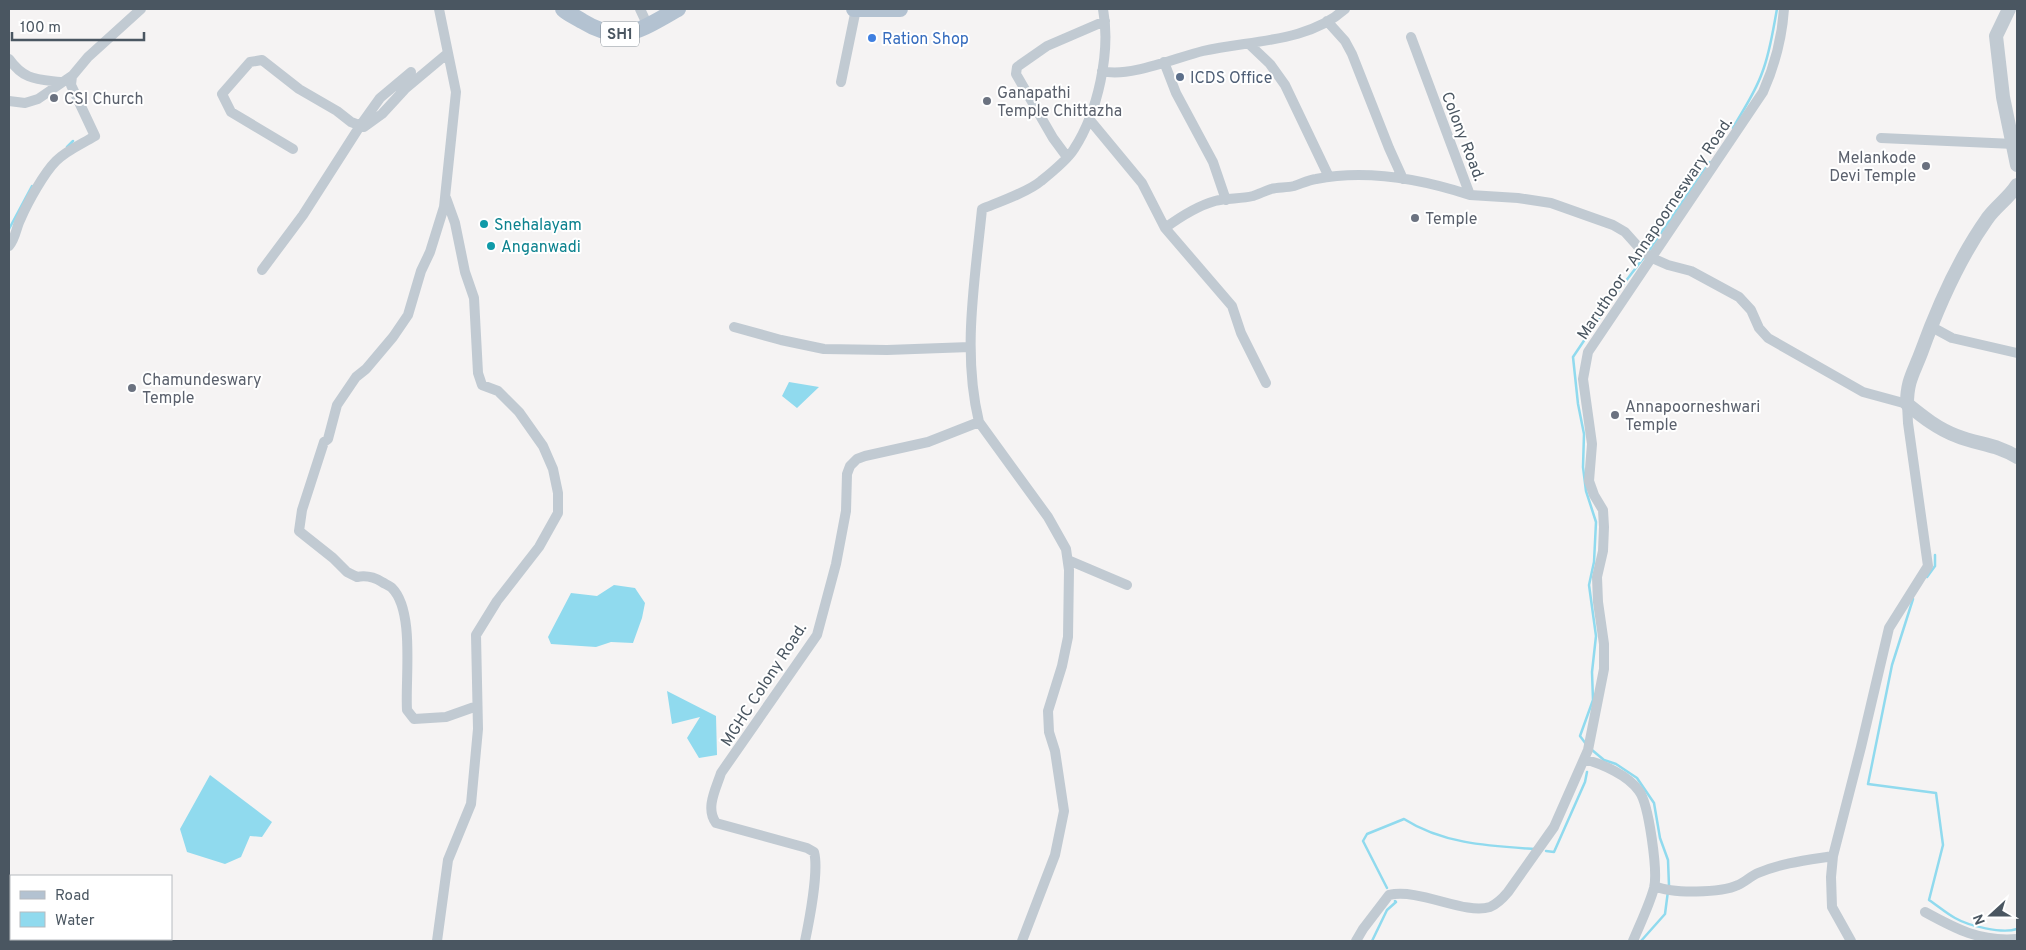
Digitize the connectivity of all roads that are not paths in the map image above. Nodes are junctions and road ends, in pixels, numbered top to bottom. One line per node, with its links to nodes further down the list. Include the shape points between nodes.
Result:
1 (141, 9): 22 (street)
2 (439, 9): 17 (street)
3 (562, 9): 14 (main road, SH1, via 602,32 629,33)
4 (640, 9): 14 (street)
5 (678, 9): 14 (main road, SH1)
6 (856, 9): 7 (main road); 24 (street)
7 (900, 9)
8 (1103, 9): 12 (street)
9 (1345, 9): 13 (street)
10 (1784, 9): 41 (street, Maruthoor - Annapoorneswary Road., via 1775,65 1763,92)
11 (2009, 9): 29 (street, via 1996,36 2003,97)
12 (1105, 21): 20 (street); 31 (street, via 1047,46 1018,67 1016,74)
13 (1327, 21): 16 (street, via 1278,39); 34 (street, via 1352,54)
14 (648, 26)
15 (1411, 37): 37 (street, Colony Road.)
16 (1249, 44): 19 (street, via 1208,50); 33 (street, via 1270,64 1285,85)
17 (448, 53): 27 (street, via 368,126); 36 (street, via 456,92)
18 (9, 59): 23 (street, via 28,78)
19 (1164, 62): 20 (street, via 1118,73); 38 (street, via 1176,93 1213,162 1218,189)
20 (1102, 71): 26 (street, via 1096,104)
21 (411, 72): 27 (street, via 380,98)
22 (72, 76): 23 (street); 40 (street, via 71,85 95,136 54,162 19,220)
23 (60, 82): 25 (street, via 38,99 25,103)
24 (841, 82)
25 (9, 101)
26 (1089, 119): 31 (street, via 1074,150); 39 (street, via 1142,183)
27 (360, 126): 30 (street, via 299,89 262,60 250,62 222,94 224,101 231,112); 42 (street)
28 (1881, 138): 29 (street)
29 (2014, 144): 32 (street)
30 (294, 149)
31 (1067, 157): 45 (street, via 1040,182 982,209)
32 (2017, 165)
33 (1329, 177): 34 (street, Colony Road., via 1364,174); 38 (street, Colony Road.)
34 (1403, 179): 37 (street, Colony Road.)
35 (2017, 185): 43 (street, via 1988,217 1966,251)
36 (445, 195): 53 (street, via 474,298 478,373 482,385 498,391 519,412 543,446 553,469 558,493 558,514 550,529 476,635); 53 (street, via 444,207 408,315 393,338 356,376 337,405 302,510 299,531 347,572 357,577 376,578 397,595 404,613 407,640 406,710 414,719 446,718)
37 (1470, 195): 41 (street, via 1551,204 1613,225 1626,232)
38 (1226, 200): 39 (street, Colony Road., via 1205,205)
39 (1165, 228): 47 (street, via 1232,306)
40 (9, 246)
41 (1648, 255): 48 (street, via 1668,265 1692,271 1739,297 1768,338 1863,392); 54 (street, Maruthoor - Annapoorneswary Road., via 1588,352 1583,379 1592,444 1589,481 1603,510 1604,527 1597,577 1604,669)
42 (262, 270)
43 (1930, 326): 46 (street, via 1952,338); 48 (street, via 1907,386)
44 (734, 327): 45 (street, via 824,349)
45 (970, 347): 49 (street, via 974,404)
46 (2017, 353)
47 (1266, 383)
48 (1907, 404): 50 (street, via 1928,421 1957,436 2008,451); 55 (street, via 1928,566 1889,628)
49 (979, 422): 51 (street, via 1048,517 1066,549); 60 (street, MGHC Colony Road., via 928,442 865,456 850,466 836,564 817,635 721,773 711,812 716,823 814,852 810,919)
50 (2017, 457)
51 (1068, 560): 52 (street); 61 (street, via 1068,637 1048,711 1064,811 1055,855)
52 (1127, 585)
53 (477, 706): 59 (street, via 478,729 470,804 448,860)
54 (1586, 755): 56 (street, via 1618,773 1640,791 1654,847); 62 (street, Maruthoor - Annapoorneswary Road., via 1554,827 1500,901 1490,907 1479,908 1432,898 1397,893 1389,895)
55 (1833, 856): 56 (street, via 1794,862 1757,873 1737,886 1688,892); 64 (street, via 1832,906)
56 (1659, 888): 63 (street)
57 (1925, 912): 58 (street, via 1982,938)
58 (2017, 939)
59 (436, 941)
60 (804, 941)
61 (1022, 941)
62 (1356, 941)
63 (1633, 941)
64 (1850, 941)

